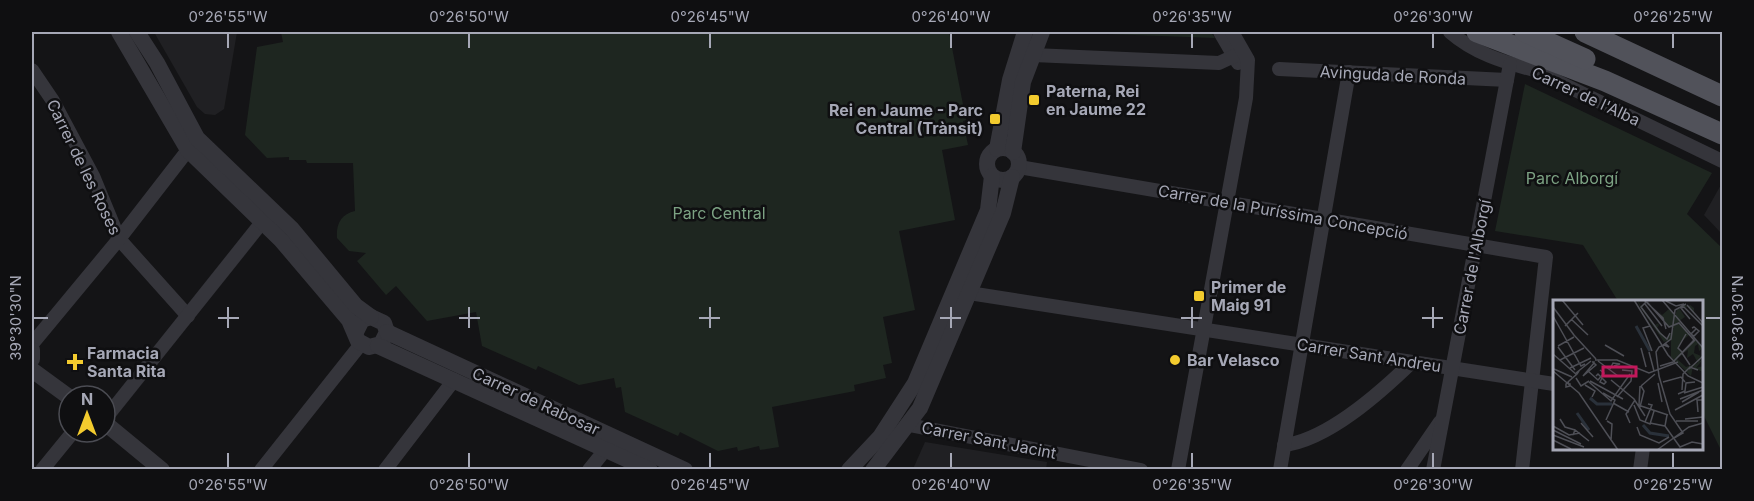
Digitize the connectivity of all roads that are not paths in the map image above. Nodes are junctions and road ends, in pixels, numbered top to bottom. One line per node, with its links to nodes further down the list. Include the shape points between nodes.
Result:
1 (119, 32): 22 (street)
2 (137, 32): 22 (street, via 157,63)
3 (1025, 32): 23 (street, via 1010,80)
4 (1042, 32): 11 (street)
5 (1220, 32): 12 (street)
6 (1232, 32): 17 (street, via 1248,60)
7 (1450, 32): 13 (street, Carrer de l'Alba, via 1468,47)
8 (1477, 32): 21 (main road, via 1605,81)
9 (1525, 32): 20 (main road)
10 (1589, 33): 19 (main road)
11 (1033, 56): 12 (street, via 1219,63); 23 (street, via 1023,82)
12 (1234, 56): 17 (street)
13 (1510, 64): 18 (street, Carrer de l'Alborgí); 24 (street, Carrer de l'Alba, via 1534,70)
14 (1279, 69): 16 (street, Avinguda de Ronda)
15 (32, 70): 29 (street, Carrer de les Roses, via 88,167)
16 (1349, 72): 18 (street, Avinguda de Ronda); 27 (street)
17 (1248, 79): 26 (street)
18 (1507, 80): 30 (street, Carrer de l'Alborgí)
19 (1722, 96)
20 (1722, 125)
21 (1722, 134)
22 (192, 144): 28 (street, Carrer de Rabosar); 29 (street); 34 (street, via 292,229 356,306 384,323)
23 (1011, 161): 25 (street, via 1002,180); 25 (street, via 987,161); 26 (street, Carrer de la Puríssima Concepció); 31 (street, via 1003,213)
24 (1722, 161)
25 (992, 176): 61 (street, via 988,210 915,383 880,437)
26 (1228, 203): 27 (street, Carrer de la Puríssima Concepció); 33 (street)
27 (1323, 219): 30 (street, Carrer de la Puríssima Concepció); 36 (street)
28 (263, 221): 32 (street); 34 (street, Carrer de Rabosar, via 349,320)
29 (119, 239): 32 (street, Carrer de les Roses); 35 (street)
30 (1476, 245): 40 (street, Carrer de l'Alborgí); 43 (street, Carrer de la Puríssima Concepció, via 1546,257)
31 (969, 293): 33 (street, Carrer Sant Andreu); 48 (street)
32 (188, 316): 46 (street)
33 (1204, 330): 36 (street, Carrer Sant Andreu); 64 (street)
34 (370, 338): 42 (street, Carrer de Rabosar); 56 (street); 60 (street, Carrer de Rabosar)
35 (32, 344)
36 (1301, 345): 39 (street, Carrer Sant Andreu); 51 (street)
37 (32, 350): 38 (street)
38 (32, 359): 41 (street)
39 (1412, 362): 40 (street, Carrer Sant Andreu); 51 (street, via 1374,399 1300,443)
40 (1452, 368): 43 (street, Carrer Sant Andreu); 47 (street, Carrer de l'Alborgí)
41 (35, 373): 45 (street)
42 (454, 380): 52 (street, Carrer de Rabosar); 57 (street)
43 (1533, 380): 44 (street, Carrer Sant Andreu); 68 (street)
44 (1553, 384)
45 (57, 389)
46 (117, 406)
47 (1443, 417): 66 (street); 67 (street, Carrer de l'Alborgí)
48 (909, 425): 62 (street); 63 (street, Carrer Sant Jacint)
49 (117, 431): 55 (street)
50 (63, 444): 54 (street)
51 (1284, 445): 65 (street)
52 (606, 449): 58 (street); 59 (street, Carrer de Rabosar)
53 (1643, 450): 69 (street)
54 (42, 470)
55 (162, 470)
56 (261, 470)
57 (385, 470)
58 (589, 470)
59 (650, 470)
60 (685, 470)
61 (849, 470)
62 (873, 470)
63 (1141, 470)
64 (1178, 470)
65 (1280, 470)
66 (1407, 470)
67 (1433, 470)
68 (1522, 470)
69 (1640, 470)

